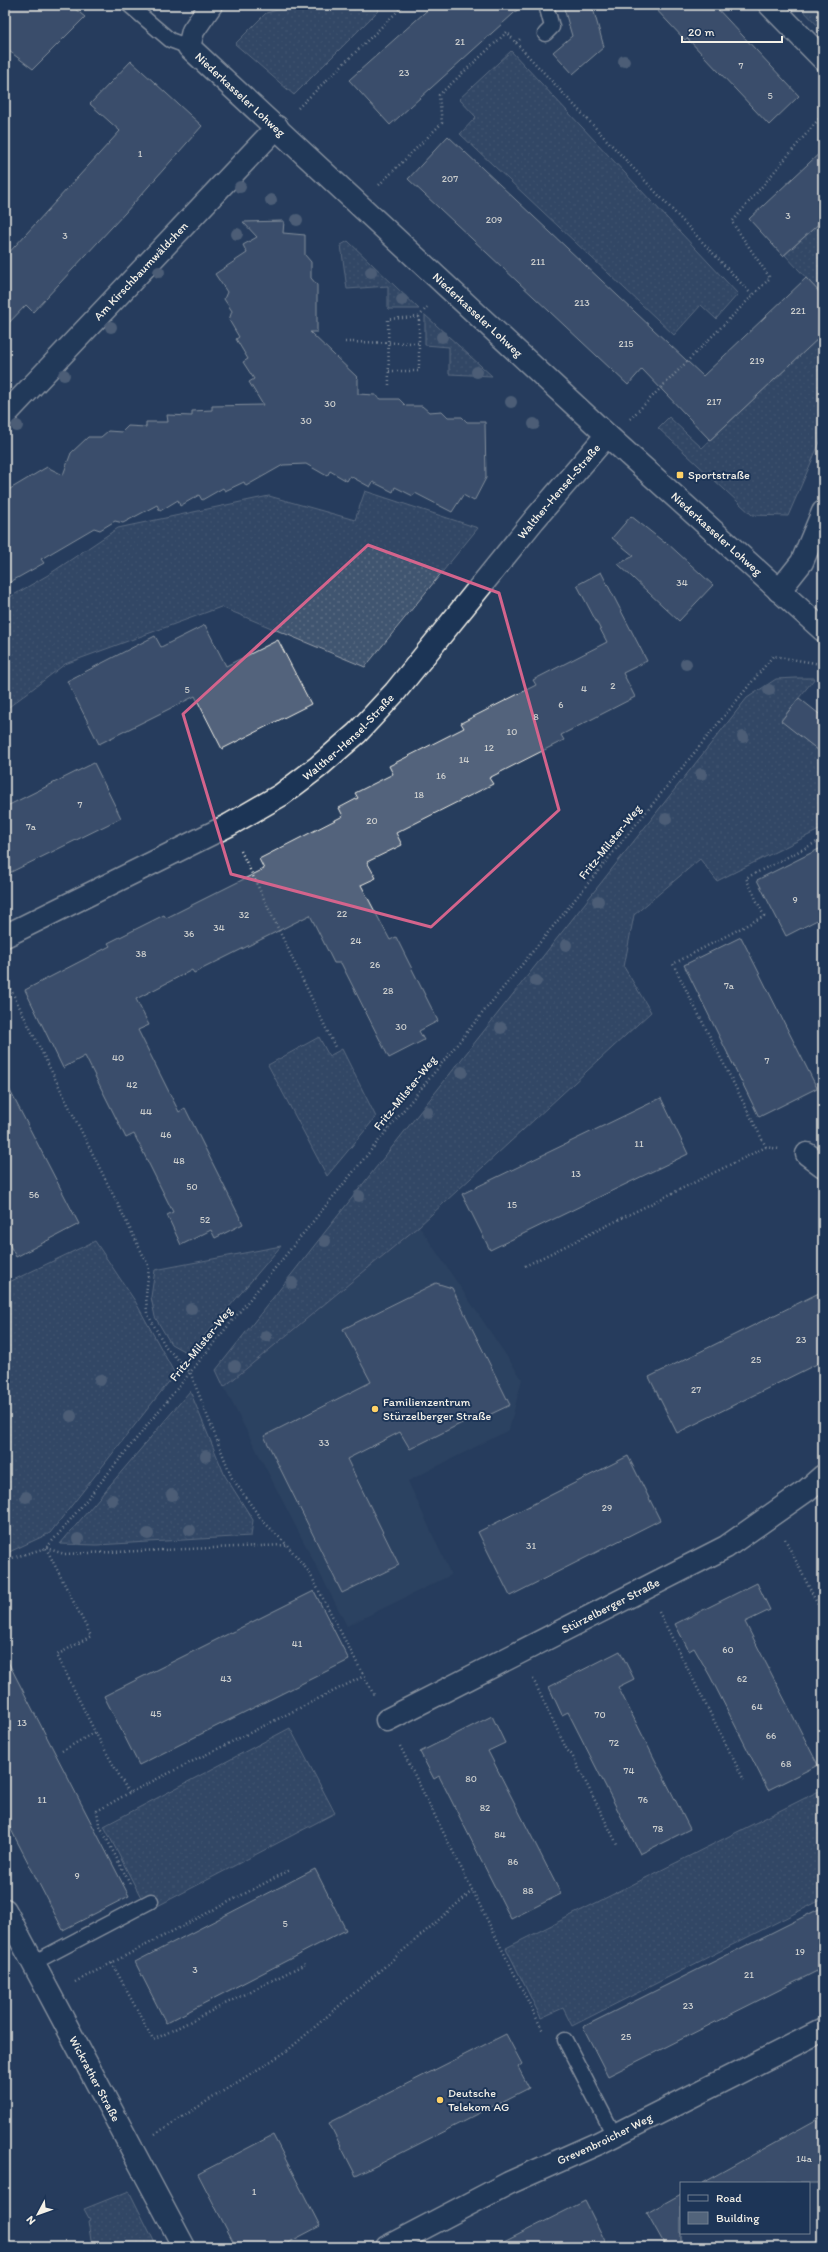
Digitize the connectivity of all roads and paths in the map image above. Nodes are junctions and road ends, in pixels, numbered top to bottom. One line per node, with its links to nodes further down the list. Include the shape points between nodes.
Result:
1 (129, 5): 8 (lane, Niederkasseler Lohweg, via 170,40)
2 (211, 5): 8 (street, via 193,31)
3 (404, 5): 10 (path)
4 (546, 5): 6 (lane, via 552,27)
5 (770, 5): 9 (street)
6 (544, 34): 7 (path, via 532,28)
7 (516, 43): 13 (path, via 507,32 438,95 442,123); 15 (path)
8 (189, 46): 12 (street, Niederkasseler Lohweg)
9 (823, 59)
10 (315, 93)
11 (823, 114): 15 (path, via 732,222 770,278)
12 (277, 127): 13 (street, Niederkasseler Lohweg); 22 (street, Am Kirschbaumwäldchen)
13 (360, 204): 14 (street, Niederkasseler Lohweg)
14 (446, 284): 16 (path); 23 (street, Niederkasseler Lohweg)
15 (753, 296): 23 (path, via 636,415)
16 (419, 317): 18 (path, via 388,318); 19 (path)
17 (345, 342): 18 (path)
18 (389, 342): 19 (path); 20 (path)
19 (419, 343): 20 (path, via 420,371)
20 (389, 371): 21 (path)
21 (388, 384)
22 (5, 415)
23 (607, 434): 25 (street, Niederkasseler Lohweg); 28 (street, Walther-Hensel-Straße, via 395,692 357,733 318,768 281,795)
24 (823, 512): 25 (street, via 802,562)
25 (779, 591): 26 (street, Niederkasseler Lohweg)
26 (823, 630)
27 (823, 662): 36 (path, Fritz-Milster-Weg, via 822,664 773,656)
28 (229, 825): 30 (street, Walther-Hensel-Straße); 32 (path)
29 (823, 839): 33 (path, via 746,878 764,916 673,964)
30 (5, 936)
31 (5, 978): 36 (path, via 149,1267 147,1313 166,1347)
32 (335, 1047)
33 (766, 1147): 34 (path); 35 (path)
34 (815, 1160)
35 (525, 1266)
36 (190, 1372): 39 (path, via 232,1478 261,1519); 40 (path, Fritz-Milster-Weg)
37 (823, 1476): 38 (street, Stürzelberger Straße)
38 (773, 1514): 42 (street, Stürzelberger Straße, via 726,1546); 43 (path)
39 (287, 1546): 40 (path, via 64,1554); 45 (path, via 308,1572)
40 (46, 1548): 41 (path); 47 (path, via 91,1636 57,1655)
41 (5, 1560)
42 (647, 1587): 44 (street, Stürzelberger Straße); 49 (path)
43 (823, 1615)
44 (519, 1651): 46 (street, Stürzelberger Straße); 51 (path, via 567,1750 572,1754)
45 (364, 1676): 46 (path); 50 (path)
46 (387, 1720): 54 (path)
47 (95, 1732): 48 (path); 50 (path)
48 (62, 1750)
49 (744, 1780)
50 (129, 1793): 53 (path, via 97,1811 99,1824)
51 (617, 1844)
52 (290, 1870): 58 (path)
53 (131, 1887)
54 (472, 1891): 62 (path); 65 (path, via 287,2051)
55 (151, 1901): 57 (lane)
56 (5, 1910): 57 (street, Wickrather Straße)
57 (33, 1963): 60 (street, Wickrather Straße)
58 (112, 1963): 59 (path, via 152,2040); 60 (path)
59 (307, 1963)
60 (50, 1995): 65 (street, Wickrather Straße)
61 (823, 2030): 64 (street, Grevenbroicher Weg)
62 (546, 2038)
63 (564, 2040): 64 (lane)
64 (614, 2135): 67 (street, Grevenbroicher Weg, via 509,2183)
65 (133, 2148): 66 (street, Wickrather Straße)
66 (184, 2247)
67 (387, 2247)

